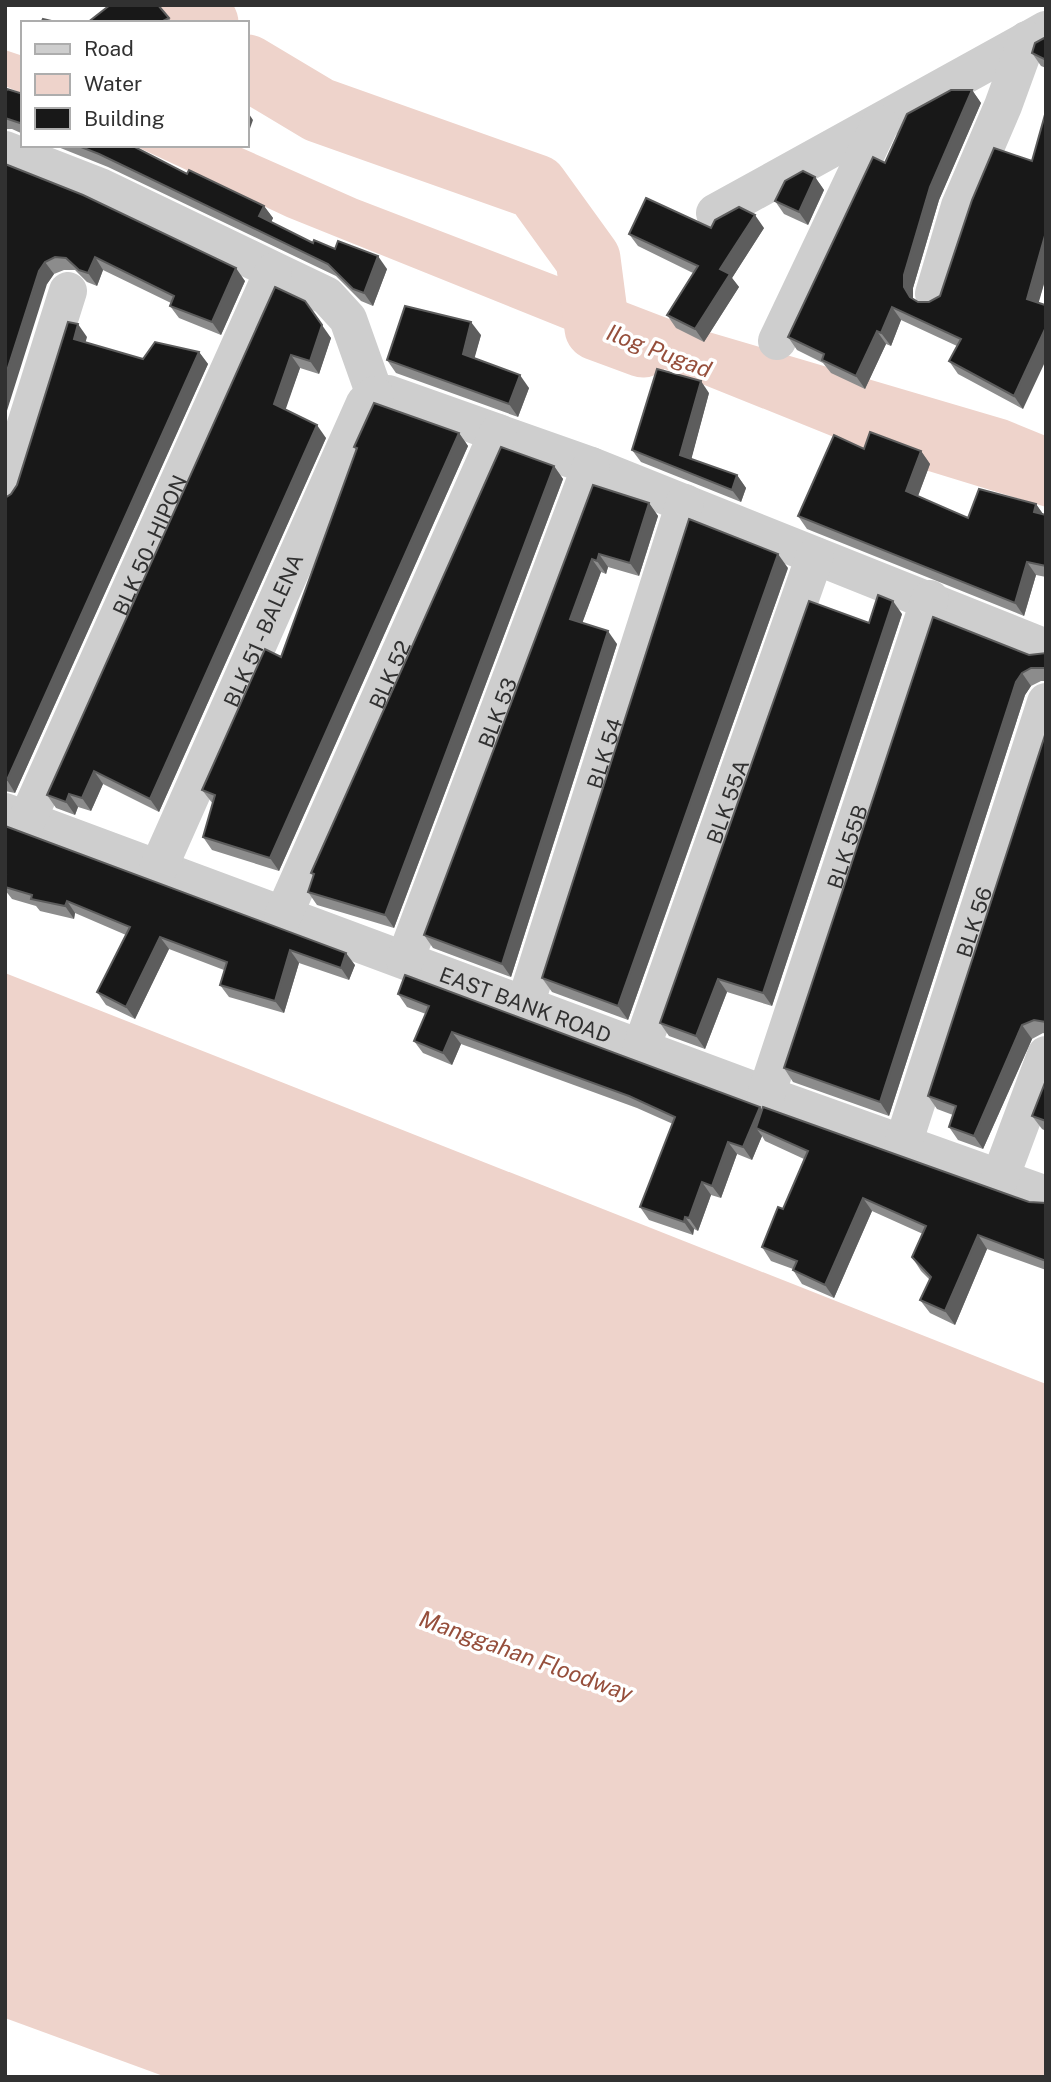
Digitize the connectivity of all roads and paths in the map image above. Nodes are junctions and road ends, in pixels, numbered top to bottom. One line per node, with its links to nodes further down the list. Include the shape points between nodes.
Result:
1 (1036, 35): 2 (street); 7 (street, via 960,206)
2 (880, 124): 4 (street); 8 (street)
3 (5, 150): 5 (street, via 100,187)
4 (715, 213)
5 (273, 272): 9 (street, via 327,296 338,306 348,319); 18 (street, BLK 50 - HIPON)
6 (68, 291): 12 (street)
7 (934, 294)
8 (778, 341)
9 (375, 395): 10 (street, via 388,394); 19 (street, BLK 51 - BALENA, via 365,403)
10 (498, 433): 11 (street); 20 (street, BLK 52)
11 (591, 466): 13 (street); 21 (street, BLK 53)
12 (5, 491)
13 (685, 503): 14 (street); 22 (street, BLK 54)
14 (815, 555): 15 (street); 23 (street, BLK 55A)
15 (930, 599): 16 (street); 25 (street, BLK 55B)
16 (1046, 648)
17 (1046, 702): 26 (street, BLK 56)
18 (16, 816): 19 (street, EAST BANK ROAD)
19 (158, 869): 20 (street, EAST BANK ROAD)
20 (283, 916): 21 (street, EAST BANK ROAD)
21 (405, 960): 22 (street, EAST BANK ROAD)
22 (525, 1005): 23 (street, EAST BANK ROAD)
23 (641, 1049): 25 (street, EAST BANK ROAD)
24 (1046, 1055): 27 (street)
25 (766, 1095): 26 (street, EAST BANK ROAD)
26 (903, 1144): 27 (street, EAST BANK ROAD)
27 (1000, 1178): 28 (street, EAST BANK ROAD)
28 (1046, 1195)

